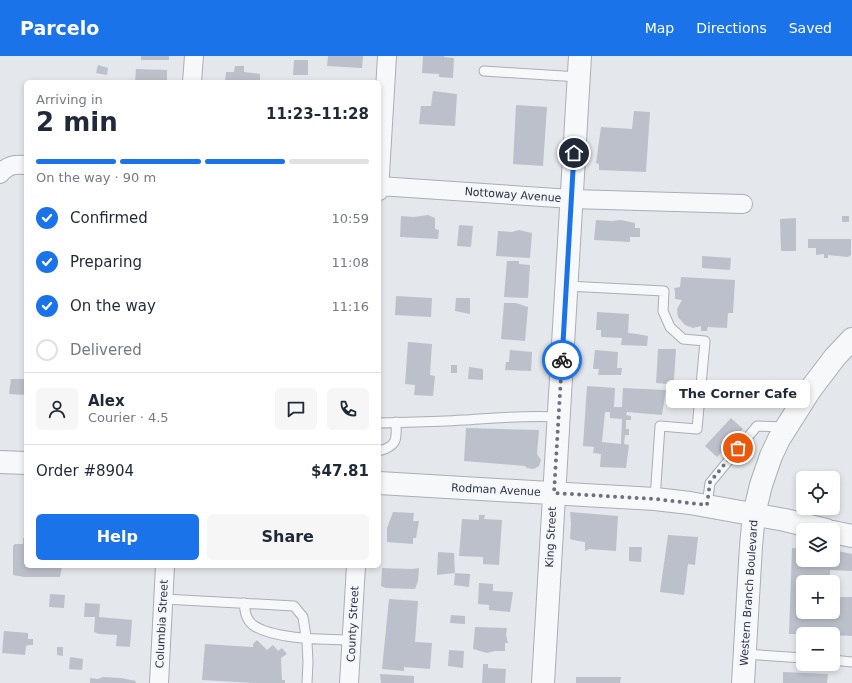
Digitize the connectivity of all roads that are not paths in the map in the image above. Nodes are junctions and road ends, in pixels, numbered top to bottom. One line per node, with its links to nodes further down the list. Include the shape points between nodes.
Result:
1 (194, 56): 5 (street)
2 (387, 56): 6 (street)
3 (579, 66): 4 (lane); 10 (street, King Street)
4 (484, 71)
5 (192, 80)
6 (381, 154)
7 (24, 165): 8 (street, via 9,166)
8 (0, 174)
9 (381, 186): 10 (street, Nottoway Avenue)
10 (572, 199): 11 (street, Nottoway Avenue); 12 (street, King Street)
11 (743, 204)
12 (566, 286): 14 (street, King Street); 23 (lane, via 664,291 663,311 670,327 683,339 705,341 697,428 660,426)
13 (852, 338): 17 (street, Western Branch Boulevard, via 810,390)
14 (558, 417): 15 (lane); 22 (street, King Street)
15 (396, 422): 16 (lane); 18 (lane, via 395,441 390,447)
16 (381, 423)
17 (787, 427): 24 (lane, via 758,426 710,482); 25 (street, Western Branch Boulevard, via 779,439 761,485)
18 (381, 450)
19 (0, 462): 20 (street)
20 (24, 463)
21 (381, 483): 22 (street, Rodman Avenue)
22 (554, 493): 23 (street, Rodman Avenue); 42 (street, King Street)
23 (655, 499): 24 (street, Rodman Avenue)
24 (707, 505): 25 (street, Rodman Avenue)
25 (754, 514): 26 (street, Rodman Avenue); 35 (street, Western Branch Boulevard)
26 (797, 523)
27 (840, 533): 28 (street)
28 (852, 536)
29 (165, 568): 31 (street, Columbia Street)
30 (356, 568): 34 (street, County Street)
31 (164, 599): 32 (lane); 39 (street, Columbia Street)
32 (244, 603): 33 (lane, via 252,625 279,635); 33 (lane, via 294,606 303,617)
33 (306, 638): 34 (lane); 40 (lane)
34 (352, 640): 41 (street, County Street)
35 (744, 654): 36 (lane); 43 (street, Western Branch Boulevard)
36 (796, 658)
37 (840, 661): 38 (lane)
38 (852, 662)
39 (160, 683)
40 (307, 683)
41 (349, 683)
42 (543, 683)
43 (743, 683)

